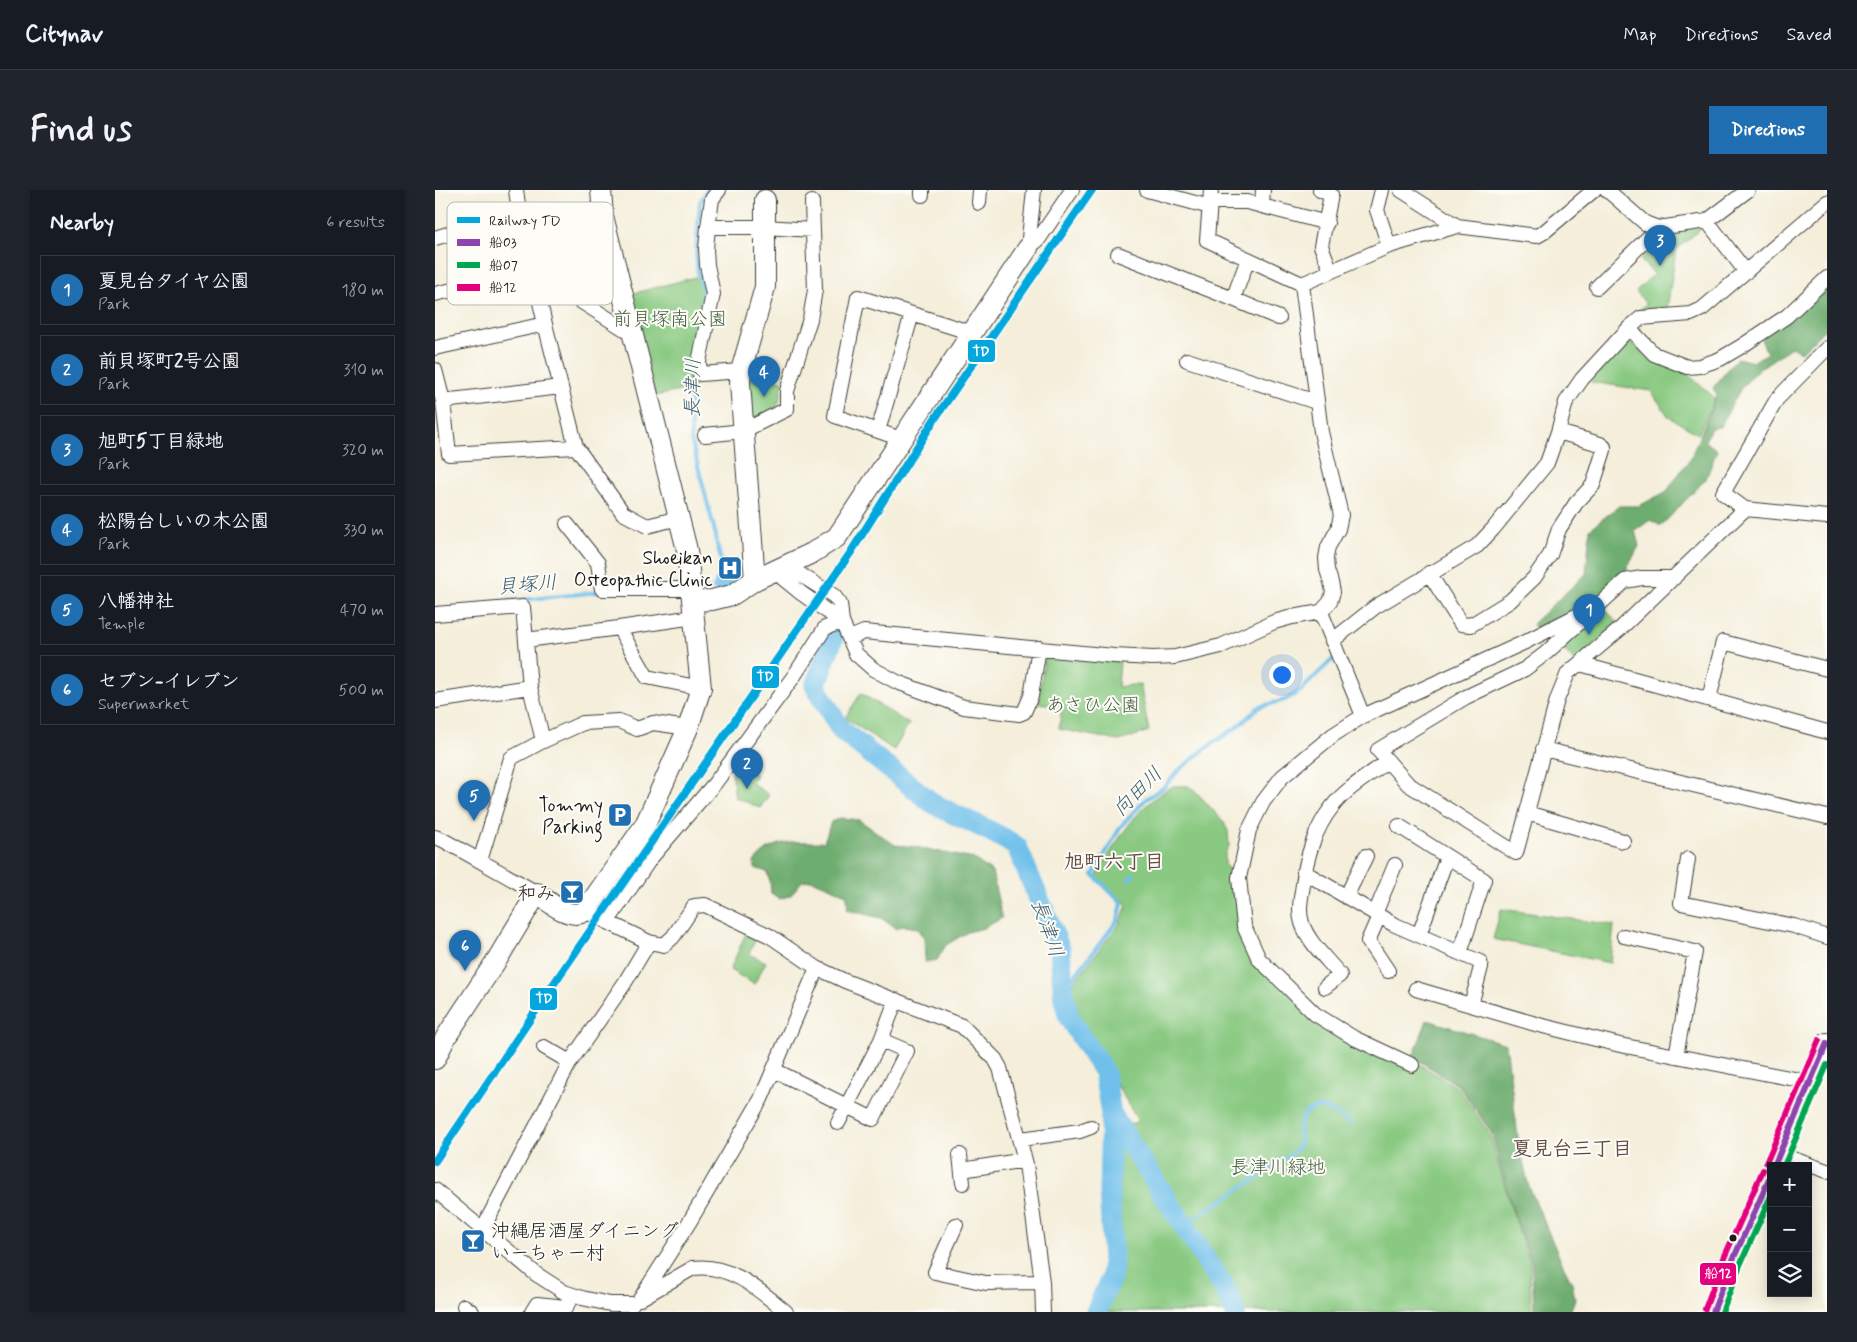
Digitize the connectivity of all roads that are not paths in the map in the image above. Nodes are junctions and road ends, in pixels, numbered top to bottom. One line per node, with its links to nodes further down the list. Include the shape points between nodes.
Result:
1 (719, 190): 20 (street, via 712,199)
2 (1034, 190): 27 (street)
3 (1072, 190): 27 (street)
4 (1147, 190): 13 (street)
5 (1263, 190): 16 (street)
6 (1320, 190): 18 (street, via 1331,195)
7 (1382, 190): 26 (street, via 1377,210)
8 (1401, 190): 19 (street)
9 (1607, 190): 22 (street, via 1645,223)
10 (1748, 190): 17 (street)
11 (1587, 192): 19 (street, via 1537,236)
12 (765, 200): 21 (street)
13 (1210, 200): 16 (street); 30 (street, via 1207,240)
14 (812, 202): 23 (street)
15 (1826, 204): 32 (street)
16 (1262, 206): 18 (street)
17 (1707, 221): 22 (street); 32 (street)
18 (1327, 224): 31 (street, via 1321,246)
19 (1457, 226): 26 (street)
20 (708, 227): 21 (street); 49 (street, via 707,265 713,294 699,362 700,374)
21 (765, 227): 23 (street); 49 (street, via 765,287)
22 (1658, 228): 35 (street)
23 (813, 230): 53 (street, via 815,290 810,319 787,391 787,410)
24 (447, 234): 25 (street)
25 (435, 238)
26 (1389, 246): 31 (street)
27 (1028, 248): 43 (street)
28 (613, 254): 44 (street)
29 (1118, 254): 36 (street)
30 (1248, 259): 34 (street); 36 (street)
31 (1331, 271): 34 (street)
32 (1746, 272): 42 (street, via 1702,309 1691,314 1641,318)
33 (1827, 278): 42 (street, via 1787,316 1743,346 1700,366 1687,367 1654,354)
34 (1302, 284): 51 (street)
35 (1597, 287)
36 (1233, 299): 40 (street)
37 (541, 305): 41 (street)
38 (587, 305): 44 (street)
39 (912, 314): 43 (street); 54 (street); 54 (street, via 858,297 835,416)
40 (1279, 318)
41 (545, 324): 45 (street); 50 (street)
42 (1629, 328): 55 (street, via 1582,379 1566,402)
43 (972, 333): 57 (street)
44 (634, 335): 61 (street)
45 (435, 348)
46 (1827, 348): 59 (street, via 1777,399 1734,471 1723,493)
47 (1187, 360): 51 (street)
48 (435, 370): 52 (street)
49 (741, 371): 53 (street)
50 (561, 387): 52 (street); 58 (street)
51 (1317, 400): 68 (street, via 1321,432 1341,515 1326,558 1333,592 1330,602)
52 (443, 401): 58 (street, via 449,454)
53 (743, 431): 56 (street); 66 (street)
54 (878, 431): 57 (street)
55 (1558, 432): 64 (street, via 1547,463 1493,529 1477,546); 64 (street, via 1600,444 1604,450 1593,485 1559,529 1550,555 1533,578 1510,601 1471,625 1461,624)
56 (705, 435)
57 (901, 439): 63 (street, via 837,537)
58 (576, 447): 61 (street, via 623,513 647,526)
59 (1745, 509): 60 (street); 65 (street)
60 (1827, 517)
61 (679, 518): 67 (street, via 687,550)
62 (567, 524): 67 (street, via 599,563 602,589)
63 (780, 569): 66 (street); 71 (street, via 801,593)
64 (1429, 573): 75 (street, via 1375,607)
65 (1674, 578): 69 (street, via 1625,581); 77 (street)
66 (755, 580): 67 (street, via 732,595)
67 (693, 602): 72 (street); 80 (street)
68 (1321, 612): 75 (street); 76 (street, via 1292,616 1221,646 1175,657)
69 (1590, 613): 83 (street, via 1578,615); 88 (street, via 1525,669 1466,697 1378,750)
70 (435, 614): 74 (street, via 523,607)
71 (842, 622): 73 (street); 104 (street, via 825,628 721,776 650,859)
72 (619, 628): 74 (street); 80 (street, via 647,677)
73 (849, 638): 76 (street, via 864,632); 76 (street, via 856,654 873,669 897,682 965,707 1019,714 1028,706)
74 (527, 640): 79 (street)
75 (1332, 641): 83 (street)
76 (1039, 648)
77 (1580, 664): 81 (street); 87 (street, via 1568,673)
78 (1827, 669): 81 (street, via 1723,642)
79 (531, 688): 82 (street); 86 (street)
80 (701, 688): 84 (street)
81 (1709, 699): 85 (street)
82 (435, 701)
83 (1363, 716): 122 (street, via 1303,758 1282,777 1263,802 1249,830 1242,862 1239,878 1241,906 1244,926 1259,959 1315,1014 1354,1038)
84 (688, 728): 86 (street, via 653,723 637,729 619,721 583,723); 102 (street, via 645,824)
85 (1827, 732)
86 (543, 741): 97 (street, via 511,758)
87 (1543, 748): 89 (street); 90 (street)
88 (1388, 761): 89 (street, via 1409,784 1516,853); 99 (street, via 1332,807 1319,829)
89 (1527, 813): 93 (street)
90 (1827, 817)
91 (1399, 826): 95 (street)
92 (435, 837): 97 (street)
93 (1623, 841)
94 (1366, 856): 101 (street)
95 (1447, 857): 105 (street); 109 (street, via 1484,880)
96 (1688, 859): 107 (street, via 1681,903 1794,926)
97 (480, 861): 100 (street)
98 (1395, 865): 103 (street)
99 (1304, 872): 101 (street); 112 (street, via 1301,921 1306,934 1340,975)
100 (537, 893): 102 (street, via 570,913); 120 (street)
101 (1346, 897): 103 (street)
102 (585, 911): 104 (street)
103 (1377, 915): 105 (street); 111 (street, via 1368,941)
104 (608, 921): 108 (street)
105 (1419, 935): 109 (street)
106 (1624, 936): 119 (street, via 1695,952)
107 (1827, 937)
108 (649, 942): 110 (street, via 668,943 694,906 705,905 770,936); 121 (street)
109 (1461, 953): 115 (street, via 1480,962 1481,967)
110 (817, 968): 114 (street); 123 (street)
111 (1388, 971)
112 (1325, 987)
113 (1416, 989): 115 (street)
114 (897, 1000): 116 (street); 128 (street, via 962,1026 995,1059 1001,1068)
115 (1471, 1005): 119 (street, via 1539,1025)
116 (881, 1040): 125 (street); 125 (street, via 907,1051 873,1119)
117 (1827, 1043): 124 (street)
118 (544, 1047): 121 (street)
119 (1676, 1056): 124 (street)
120 (435, 1059)
121 (570, 1062): 136 (street)
122 (1412, 1065)
123 (774, 1070): 125 (street); 139 (street, via 761,1099 690,1222)
124 (1810, 1082): 131 (street)
125 (848, 1106): 126 (street)
126 (838, 1124)
127 (1091, 1127): 128 (street)
128 (1021, 1139): 130 (street)
129 (960, 1155): 130 (street, via 962,1176)
130 (1025, 1160): 137 (street)
131 (1776, 1160): 132 (street)
132 (1827, 1171)
133 (1767, 1183): 143 (street)
134 (435, 1190): 136 (street)
135 (956, 1225): 137 (street, via 935,1272 986,1283)
136 (483, 1228): 138 (street, via 536,1274)
137 (1042, 1282): 142 (street)
138 (572, 1295): 139 (street, via 610,1304); 140 (street, via 566,1307 537,1304)
139 (632, 1305): 141 (street, via 693,1268 702,1267 740,1278)
140 (532, 1312)
141 (786, 1312)
142 (1043, 1312)
143 (1713, 1312)

